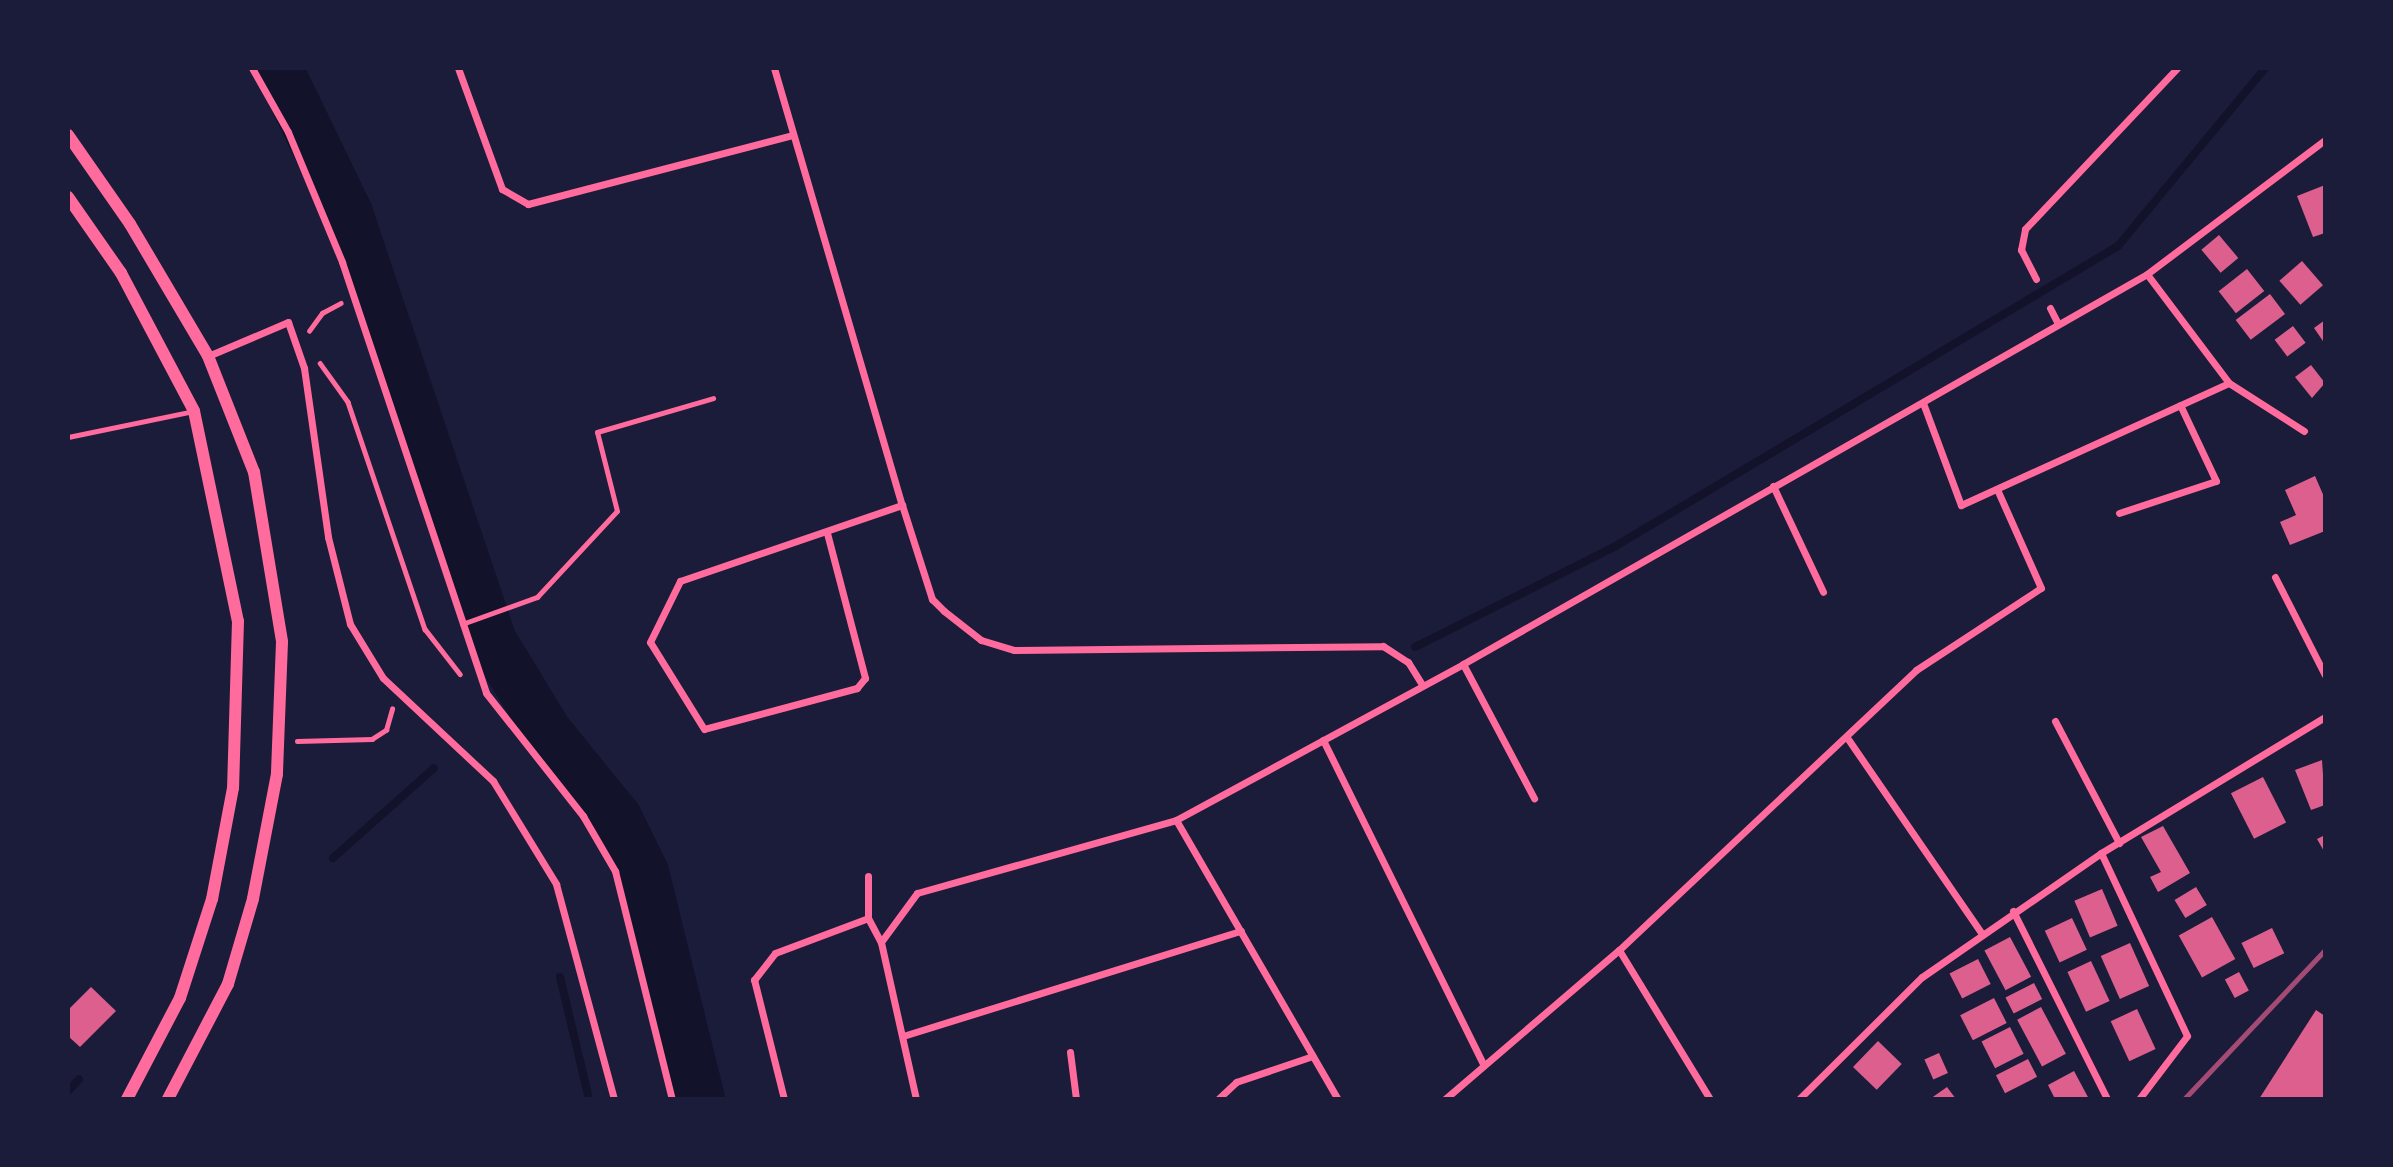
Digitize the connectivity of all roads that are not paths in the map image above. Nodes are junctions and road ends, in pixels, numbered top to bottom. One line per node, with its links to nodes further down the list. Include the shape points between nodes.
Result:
1 (252, 68): 28 (street, via 288,132 342,262)
2 (458, 68): 6 (street, via 502,188 528,204)
3 (774, 68): 6 (street)
4 (2177, 68): 10 (street, via 2025,229 2021,250)
5 (68, 135): 13 (street, via 131,223)
6 (792, 135): 23 (street)
7 (2325, 140): 9 (street)
8 (68, 197): 18 (street, via 121,273)
9 (2147, 274): 12 (street); 14 (street)
10 (2036, 279)
11 (2050, 308): 12 (street)
12 (2058, 324): 16 (street)
13 (208, 356): 52 (street, via 254,472 282,642 279,742 253,899 228,984); 53 (street, via 288,322 350,624 397,691 493,781 556,884)
14 (2229, 383): 17 (street); 19 (street)
15 (713, 398): 28 (lane, via 597,432 617,511 537,597)
16 (1923, 403): 21 (street); 22 (street, via 1961,505)
17 (2180, 405): 22 (street); 24 (street, via 2216,481)
18 (194, 411): 20 (lane); 51 (street, via 238,621 233,788 212,899 180,998)
19 (2304, 431)
20 (68, 437)
21 (1773, 486): 27 (street); 29 (street)
22 (1997, 489): 34 (street, via 2040,588 1916,670)
23 (902, 505): 25 (street); 31 (street, via 932,599 981,640 1014,650 1383,646 1408,662)
24 (2119, 513)
25 (827, 533): 25 (street, via 680,581 650,642 704,729 858,688 865,678)
26 (2275, 577): 30 (street)
27 (1823, 592)
28 (463, 623): 54 (street, via 486,692 583,816 615,872)
29 (1463, 664): 31 (street); 36 (street)
30 (2325, 675)
31 (1422, 684): 35 (street)
32 (2325, 717): 38 (street)
33 (2055, 721): 38 (street)
34 (1848, 739): 44 (street); 46 (street)
35 (1323, 740): 37 (street); 50 (street)
36 (1534, 798)
37 (1176, 820): 43 (street); 45 (street, via 917,893)
38 (2119, 843): 39 (street)
39 (2101, 853): 41 (street); 64 (street, via 2187,1036)
40 (868, 876): 42 (street)
41 (2013, 911): 44 (street); 63 (street)
42 (868, 918): 45 (street); 55 (street, via 775,953 754,980)
43 (1241, 931): 47 (street); 49 (street)
44 (1982, 934): 62 (street, via 1922,977)
45 (881, 942): 47 (street)
46 (1619, 950): 50 (street); 61 (street)
47 (903, 1036): 56 (street)
48 (1070, 1052): 57 (street)
49 (1313, 1056): 58 (street, via 1237,1082); 59 (street)
50 (1483, 1064): 60 (street)
51 (127, 1099)
52 (168, 1099)
53 (614, 1099)
54 (672, 1099)
55 (784, 1099)
56 (916, 1099)
57 (1076, 1099)
58 (1218, 1099)
59 (1338, 1099)
60 (1445, 1099)
61 (1710, 1099)
62 (1799, 1099)
63 (2107, 1099)
64 (2138, 1099)

